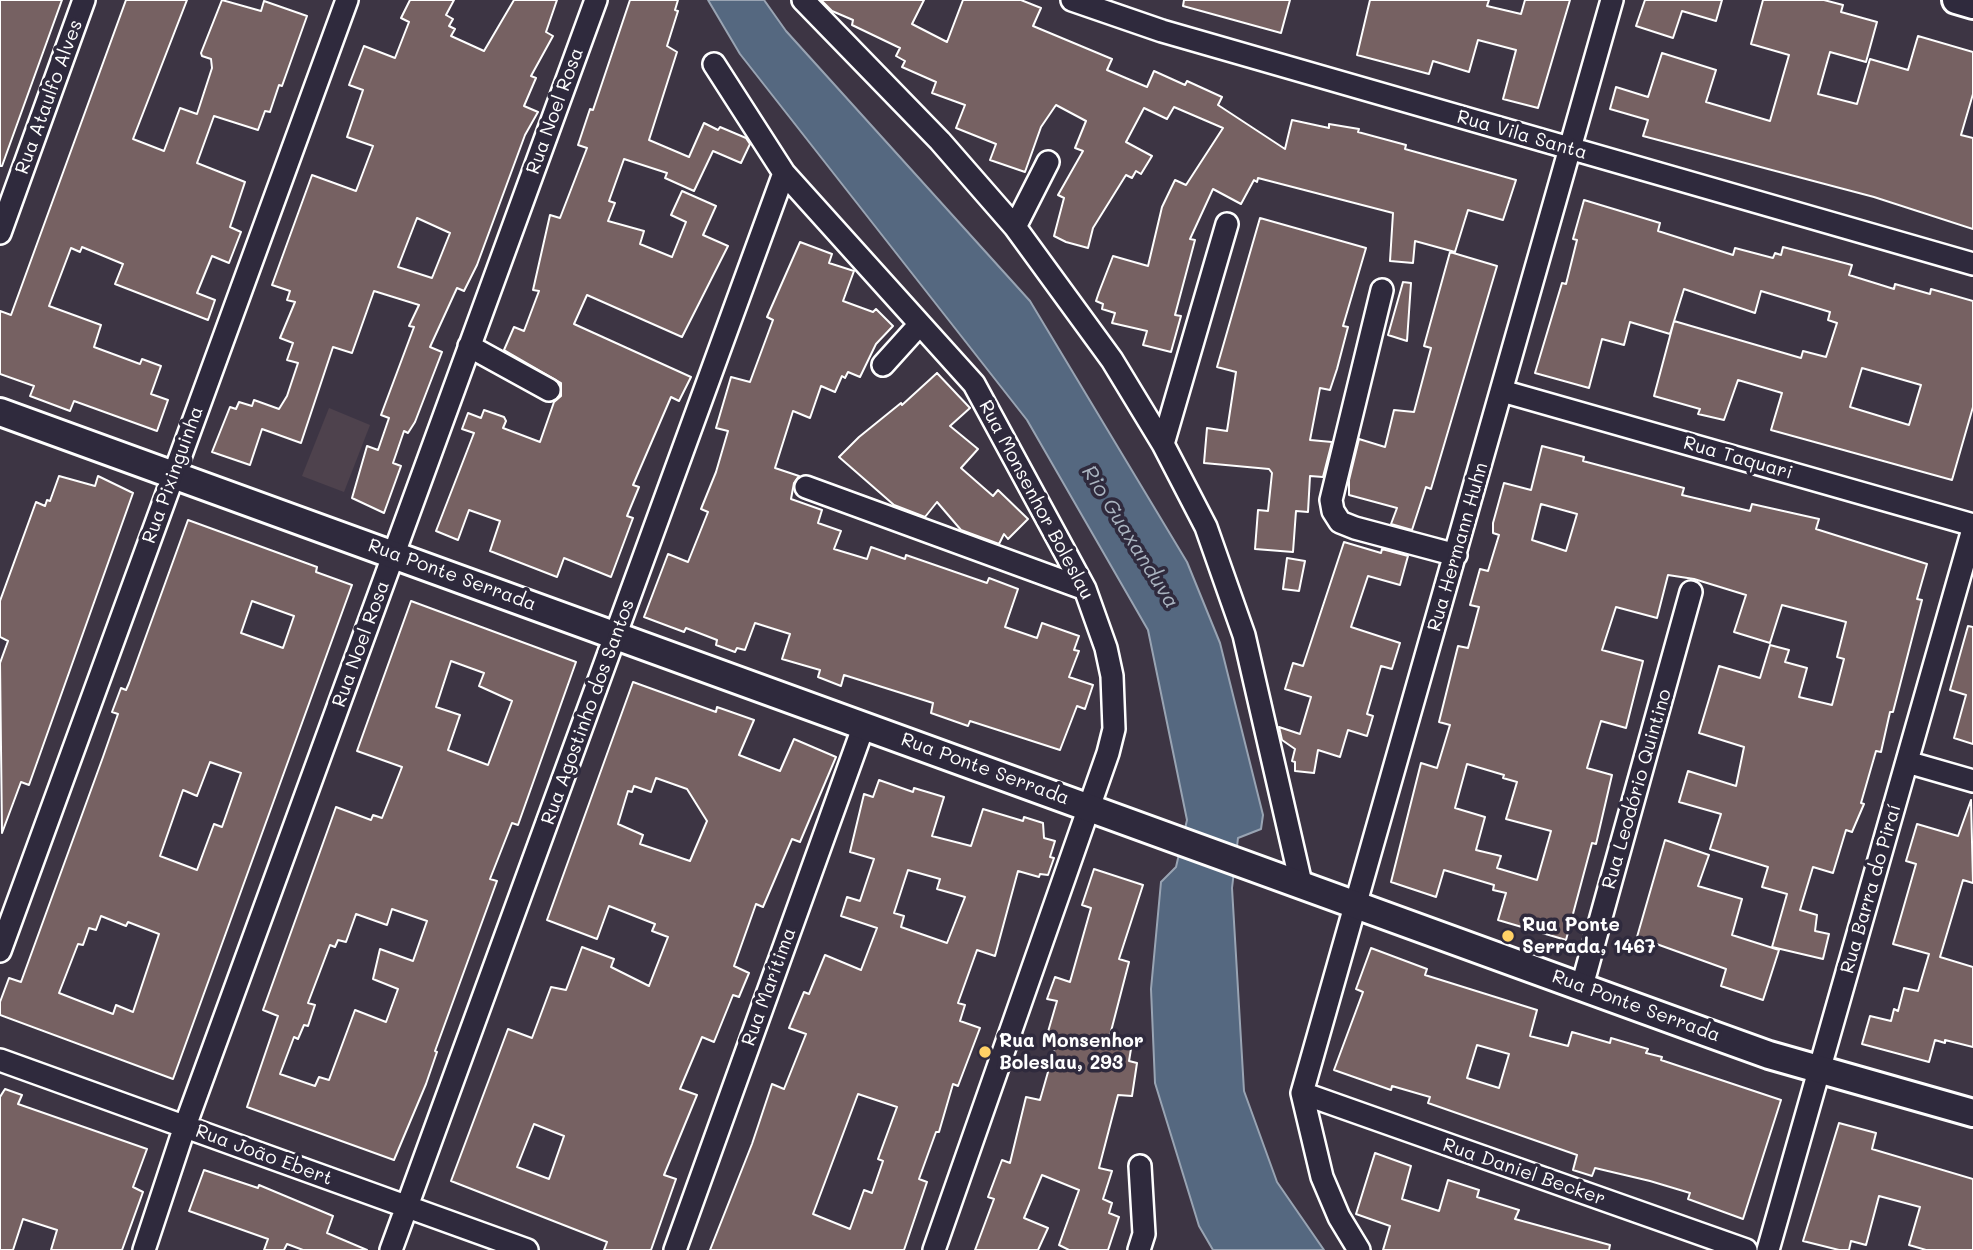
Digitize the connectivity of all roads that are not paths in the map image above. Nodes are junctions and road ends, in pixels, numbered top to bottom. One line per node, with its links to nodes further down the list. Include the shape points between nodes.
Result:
1 (84, 0): 15 (street, Rua Ataulfo Alves)
2 (347, 0): 25 (street, Rua Pixinguinha)
3 (596, 0): 19 (street, Rua Noel Rosa)
4 (803, 0): 14 (street, via 940,141)
5 (1072, 0): 10 (street, Rua Vila Santa, via 1162,31)
6 (1612, 0): 10 (street, Rua Hermann Huhn)
7 (1956, 0): 8 (street)
8 (1973, 5)
9 (714, 64): 12 (street, Rua Monsenhor Boleslau)
10 (1570, 149): 16 (street, Rua Vila Santa); 22 (street, Rua Hermann Huhn)
11 (1048, 162): 14 (street)
12 (784, 173): 18 (street, Rua Monsenhor Boleslau); 32 (street, Rua Agostinho dos Santos)
13 (1227, 225): 24 (street)
14 (1015, 227): 24 (street, via 1112,359)
15 (0, 233)
16 (1973, 264)
17 (1382, 290): 29 (street, via 1332,511 1340,522 1355,528)
18 (920, 324): 20 (street); 30 (street, Rua Monsenhor Boleslau, via 974,384)
19 (470, 346): 21 (street); 28 (street, Rua Noel Rosa)
20 (883, 365)
21 (549, 390)
22 (1502, 391): 27 (street, Rua Taquari); 29 (street, Rua Hermann Huhn)
23 (0, 412): 25 (street, Rua Ponte Serrada)
24 (1163, 444): 37 (street, via 1206,527 1240,623)
25 (174, 475): 28 (street, Rua Ponte Serrada); 39 (street, Rua Pixinguinha)
26 (806, 487): 30 (street)
27 (1973, 527): 34 (street, Rua Barra do Piraí)
28 (394, 555): 32 (street, Rua Ponte Serrada); 45 (street, Rua Noel Rosa)
29 (1456, 555): 38 (street, Rua Hermann Huhn)
30 (1085, 589): 36 (street, Rua Monsenhor Boleslau, via 1106,648 1114,702 1114,729)
31 (1691, 592): 40 (street, Rua Leodório Quintino)
32 (615, 635): 33 (street, Rua Ponte Serrada); 47 (street, Rua Agostinho dos Santos)
33 (864, 725): 36 (street, Rua Ponte Serrada); 51 (street, Rua Marítima)
34 (1907, 762): 35 (street); 42 (street, Rua Barra do Piraí)
35 (1973, 781)
36 (1091, 807): 37 (street, Rua Ponte Serrada); 52 (street, Rua Monsenhor Boleslau)
37 (1301, 883): 38 (street, Rua Ponte Serrada)
38 (1357, 904): 40 (street, Rua Ponte Serrada); 43 (street, Rua Hermann Huhn)
39 (0, 951)
40 (1582, 986): 42 (street, Rua Ponte Serrada)
41 (0, 1059): 45 (street, Rua João Ebert)
42 (1819, 1070): 44 (street, Rua Ponte Serrada); 56 (street, Rua Barra do Piraí)
43 (1302, 1093): 54 (street, via 1322,1177); 55 (street, Rua Daniel Becker)
44 (1973, 1113)
45 (185, 1126): 47 (street, Rua João Ebert); 48 (street, Rua Noel Rosa)
46 (1140, 1166): 53 (street, via 1144,1234)
47 (407, 1206): 49 (street, Rua Agostinho dos Santos); 50 (street, Rua João Ebert)
48 (144, 1250)
49 (391, 1250)
50 (527, 1250)
51 (675, 1250)
52 (934, 1250)
53 (1139, 1250)
54 (1359, 1250)
55 (1746, 1250)
56 (1768, 1250)

